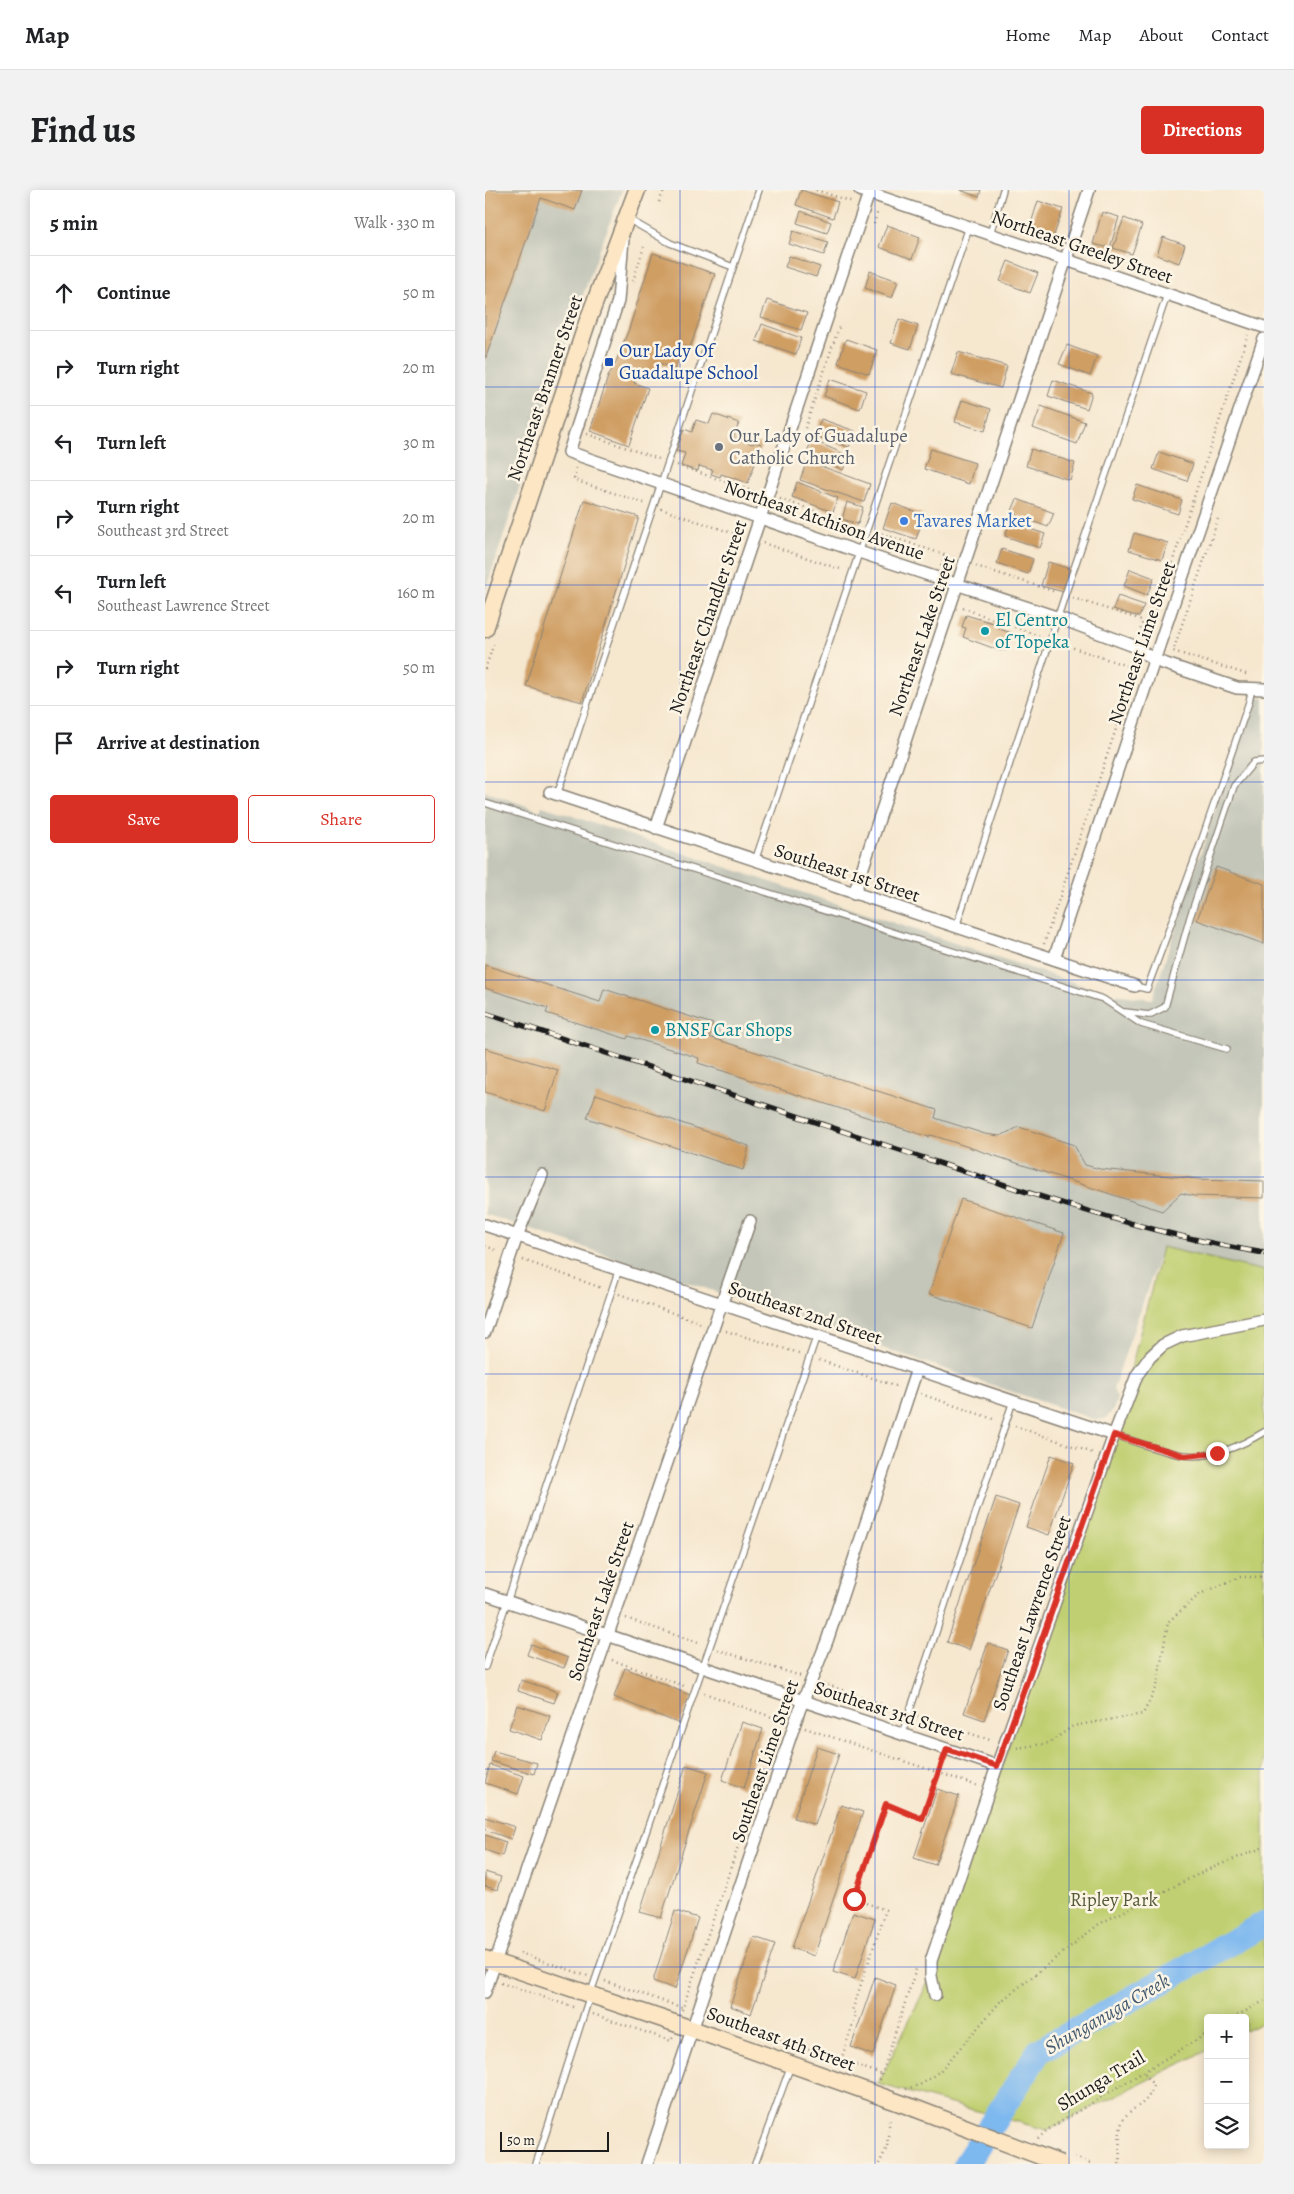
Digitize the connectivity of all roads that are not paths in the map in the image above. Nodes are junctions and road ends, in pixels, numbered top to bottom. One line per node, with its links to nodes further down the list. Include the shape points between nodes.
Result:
1 (637, 190): 6 (street, Northeast Branner Street)
2 (759, 190): 10 (lane)
3 (1003, 190): 8 (lane)
4 (1089, 190): 9 (street, Northeast Lake Street)
5 (867, 191): 7 (street, Northeast Greeley Street); 15 (street, Northeast Chandler Street, via 865,206)
6 (625, 220): 10 (lane, via 670,243); 14 (street, Northeast Atchison Avenue, via 618,301 569,452); 19 (street, Northeast Branner Street, via 587,323)
7 (969, 227): 8 (street, Northeast Greeley Street); 16 (lane)
8 (990, 234): 9 (street, Northeast Greeley Street)
9 (1065, 260): 11 (street, Northeast Greeley Street); 17 (street, Northeast Lake Street)
10 (733, 266): 14 (lane)
11 (1167, 295): 12 (street, Northeast Greeley Street); 18 (lane)
12 (1264, 327)
13 (1264, 339): 20 (street, Northeast Lime Street)
14 (661, 482): 15 (street, Northeast Atchison Avenue); 24 (lane)
15 (760, 518): 16 (street, Northeast Atchison Avenue); 26 (street, Northeast Chandler Street)
16 (859, 552): 17 (street, Northeast Atchison Avenue); 27 (lane)
17 (958, 585): 18 (street, Northeast Atchison Avenue); 28 (street, Northeast Lake Street)
18 (1059, 618): 20 (street, Northeast Atchison Avenue, via 1134,646); 29 (lane)
19 (485, 629)
20 (1154, 660): 21 (street, Northeast Atchison Avenue, via 1237,688); 30 (street, Northeast Lime Street)
21 (1251, 688): 22 (street, Northeast Atchison Avenue); 31 (lane, via 1203,836 1147,989)
22 (1264, 689)
23 (1264, 761): 32 (lane, via 1254,762 1234,786 1190,917 1165,1007 1149,1016)
24 (553, 793): 26 (street, Southeast 1st Street)
25 (485, 803): 32 (lane, via 1103,999)
26 (655, 828): 27 (street, Southeast 1st Street)
27 (755, 861): 28 (street, Southeast 1st Street)
28 (854, 894): 29 (street, Southeast 1st Street)
29 (956, 927): 30 (street, Southeast 1st Street)
30 (1054, 959): 31 (street, Southeast 1st Street)
31 (1135, 986)
32 (1123, 1012): 33 (lane, via 1141,1024)
33 (1227, 1049)
34 (542, 1175): 37 (street)
35 (750, 1220): 39 (street, Southeast Lake Street)
36 (485, 1225): 37 (street, Southeast 2nd Street)
37 (517, 1236): 38 (street, Southeast 2nd Street); 41 (street)
38 (619, 1268): 39 (street, Southeast 2nd Street); 48 (lane)
39 (722, 1303): 42 (street, Southeast 2nd Street); 49 (street, Southeast Lake Street)
40 (1260, 1320): 46 (street, Southeast Lawrence Street, via 1191,1333 1163,1345 1137,1375)
41 (485, 1332)
42 (817, 1335): 43 (street, Southeast 2nd Street); 51 (lane)
43 (917, 1369): 44 (street, Southeast 2nd Street); 52 (street, Southeast Lime Street, via 827,1641)
44 (1013, 1401): 46 (street, Southeast 2nd Street); 53 (lane)
45 (1264, 1432): 46 (lane, via 1244,1444 1217,1453 1185,1456)
46 (1114, 1435): 54 (street, Southeast Lawrence Street)
47 (485, 1594): 48 (street, Southeast 3rd Street)
48 (507, 1601): 49 (street, Southeast 3rd Street); 50 (lane)
49 (608, 1635): 51 (street, Southeast 3rd Street); 55 (street, Southeast Lake Street, via 499,1946)
50 (485, 1667)
51 (704, 1668): 52 (street, Southeast 3rd Street); 57 (lane)
52 (803, 1701): 53 (street, Southeast 3rd Street); 59 (street, Southeast Lime Street, via 698,2013)
53 (902, 1734): 54 (street, Southeast 3rd Street)
54 (991, 1764): 58 (street, Southeast Lawrence Street, via 931,1961)
55 (490, 1961): 56 (street, Southeast Lake Street); 57 (street, Southeast 4th Street)
56 (485, 1992)
57 (590, 1995): 59 (street, Southeast 4th Street); 62 (lane)
58 (935, 1995)
59 (685, 2026): 60 (street, Southeast 4th Street); 63 (street, Southeast Lime Street)
60 (792, 2064): 61 (street, Southeast 4th Street, bridge); 64 (lane)
61 (1066, 2160)
62 (536, 2164)
63 (647, 2164)
64 (755, 2164)

